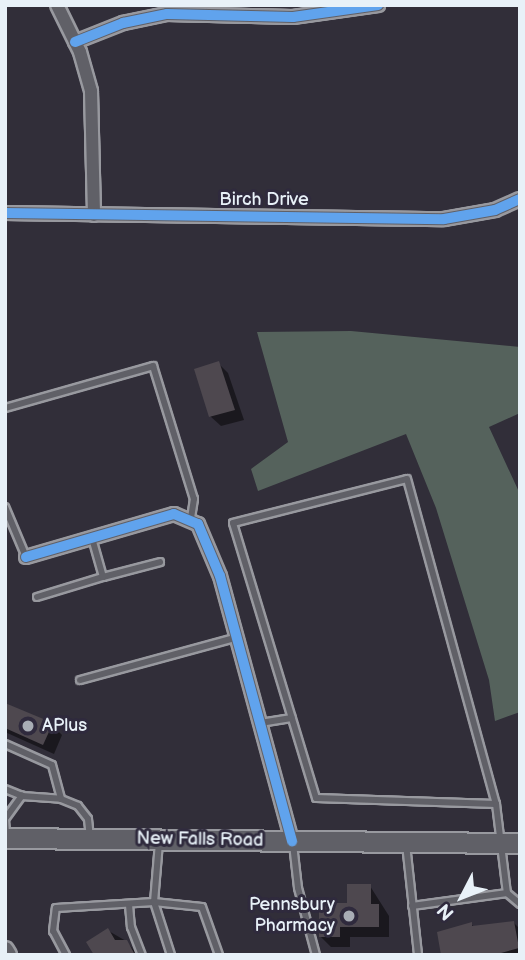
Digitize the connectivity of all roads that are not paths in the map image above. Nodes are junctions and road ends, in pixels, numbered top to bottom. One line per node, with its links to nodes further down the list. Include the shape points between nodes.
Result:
1 (57, 5): 4 (street)
2 (378, 5): 3 (street, via 293,17)
3 (239, 11): 4 (street, via 149,16)
4 (75, 41): 7 (street, via 94,118)
5 (520, 199): 7 (street, Birch Drive, via 495,210 444,219)
6 (5, 213): 7 (street, Birch Drive)
7 (94, 215)
8 (5, 408): 10 (lane, via 153,366 194,499)
9 (5, 507): 12 (lane)
10 (191, 517): 11 (street, via 174,514); 16 (street, via 205,536)
11 (92, 538): 12 (street); 14 (lane)
12 (26, 557)
13 (160, 562): 14 (lane)
14 (103, 577): 15 (lane)
15 (37, 597)
16 (235, 638): 17 (lane); 19 (street)
17 (80, 680)
18 (292, 718): 19 (lane); 24 (lane, via 320,801); 24 (lane, via 233,523 407,479)
19 (260, 723): 28 (street)
20 (5, 744): 23 (lane, via 52,765)
21 (5, 789): 22 (lane)
22 (22, 796): 23 (lane); 25 (lane, via 5,819)
23 (61, 799): 26 (lane, via 78,806 88,819)
24 (496, 804): 30 (lane)
25 (5, 838): 26 (main road, New Falls Road)
26 (91, 839): 27 (main road, New Falls Road)
27 (159, 840): 28 (main road, New Falls Road); 32 (lane)
28 (292, 841): 29 (main road, New Falls Road); 40 (lane, via 298,888)
29 (406, 842): 30 (main road, New Falls Road); 35 (lane)
30 (511, 843): 31 (lane)
31 (508, 893): 33 (lane); 35 (lane)
32 (154, 901): 34 (lane); 38 (lane); 39 (lane, via 202,907)
33 (520, 904)
34 (129, 905): 36 (lane, via 59,906 53,931); 37 (lane, via 131,927)
35 (412, 906): 41 (lane)
36 (66, 955)
37 (142, 955)
38 (171, 955)
39 (219, 955)
40 (316, 955)
41 (418, 955)

